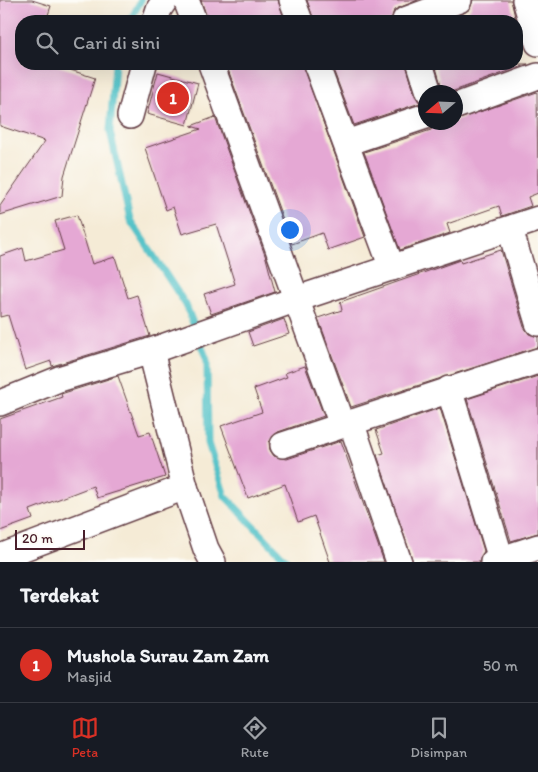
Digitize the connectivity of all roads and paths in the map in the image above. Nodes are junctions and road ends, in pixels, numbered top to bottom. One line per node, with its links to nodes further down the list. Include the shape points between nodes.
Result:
1 (165, 0): 7 (street)
2 (186, 0): 8 (street)
3 (292, 0): 9 (street)
4 (459, 0): 6 (street)
5 (525, 0): 10 (street)
6 (403, 14)
7 (156, 15)
8 (192, 15)
9 (298, 15)
10 (538, 43)
11 (142, 70): 18 (street)
12 (212, 70): 24 (street)
13 (318, 70): 20 (street)
14 (422, 70): 16 (street)
15 (538, 76): 17 (street)
16 (427, 85)
17 (463, 103)
18 (130, 116)
19 (418, 119): 20 (street)
20 (346, 143): 23 (street)
21 (538, 219): 22 (street)
22 (510, 228): 23 (street); 25 (street)
23 (392, 268): 24 (street)
24 (297, 299): 26 (street); 30 (street)
25 (538, 323)
26 (155, 350): 29 (street, via 59,379); 32 (street)
27 (538, 361): 28 (street)
28 (449, 389): 30 (street); 35 (street)
29 (0, 403)
30 (346, 424): 31 (street); 37 (street)
31 (283, 446)
32 (185, 487): 34 (street); 36 (street)
33 (538, 547): 35 (street)
34 (0, 557)
35 (497, 560)
36 (213, 562)
37 (399, 562)

